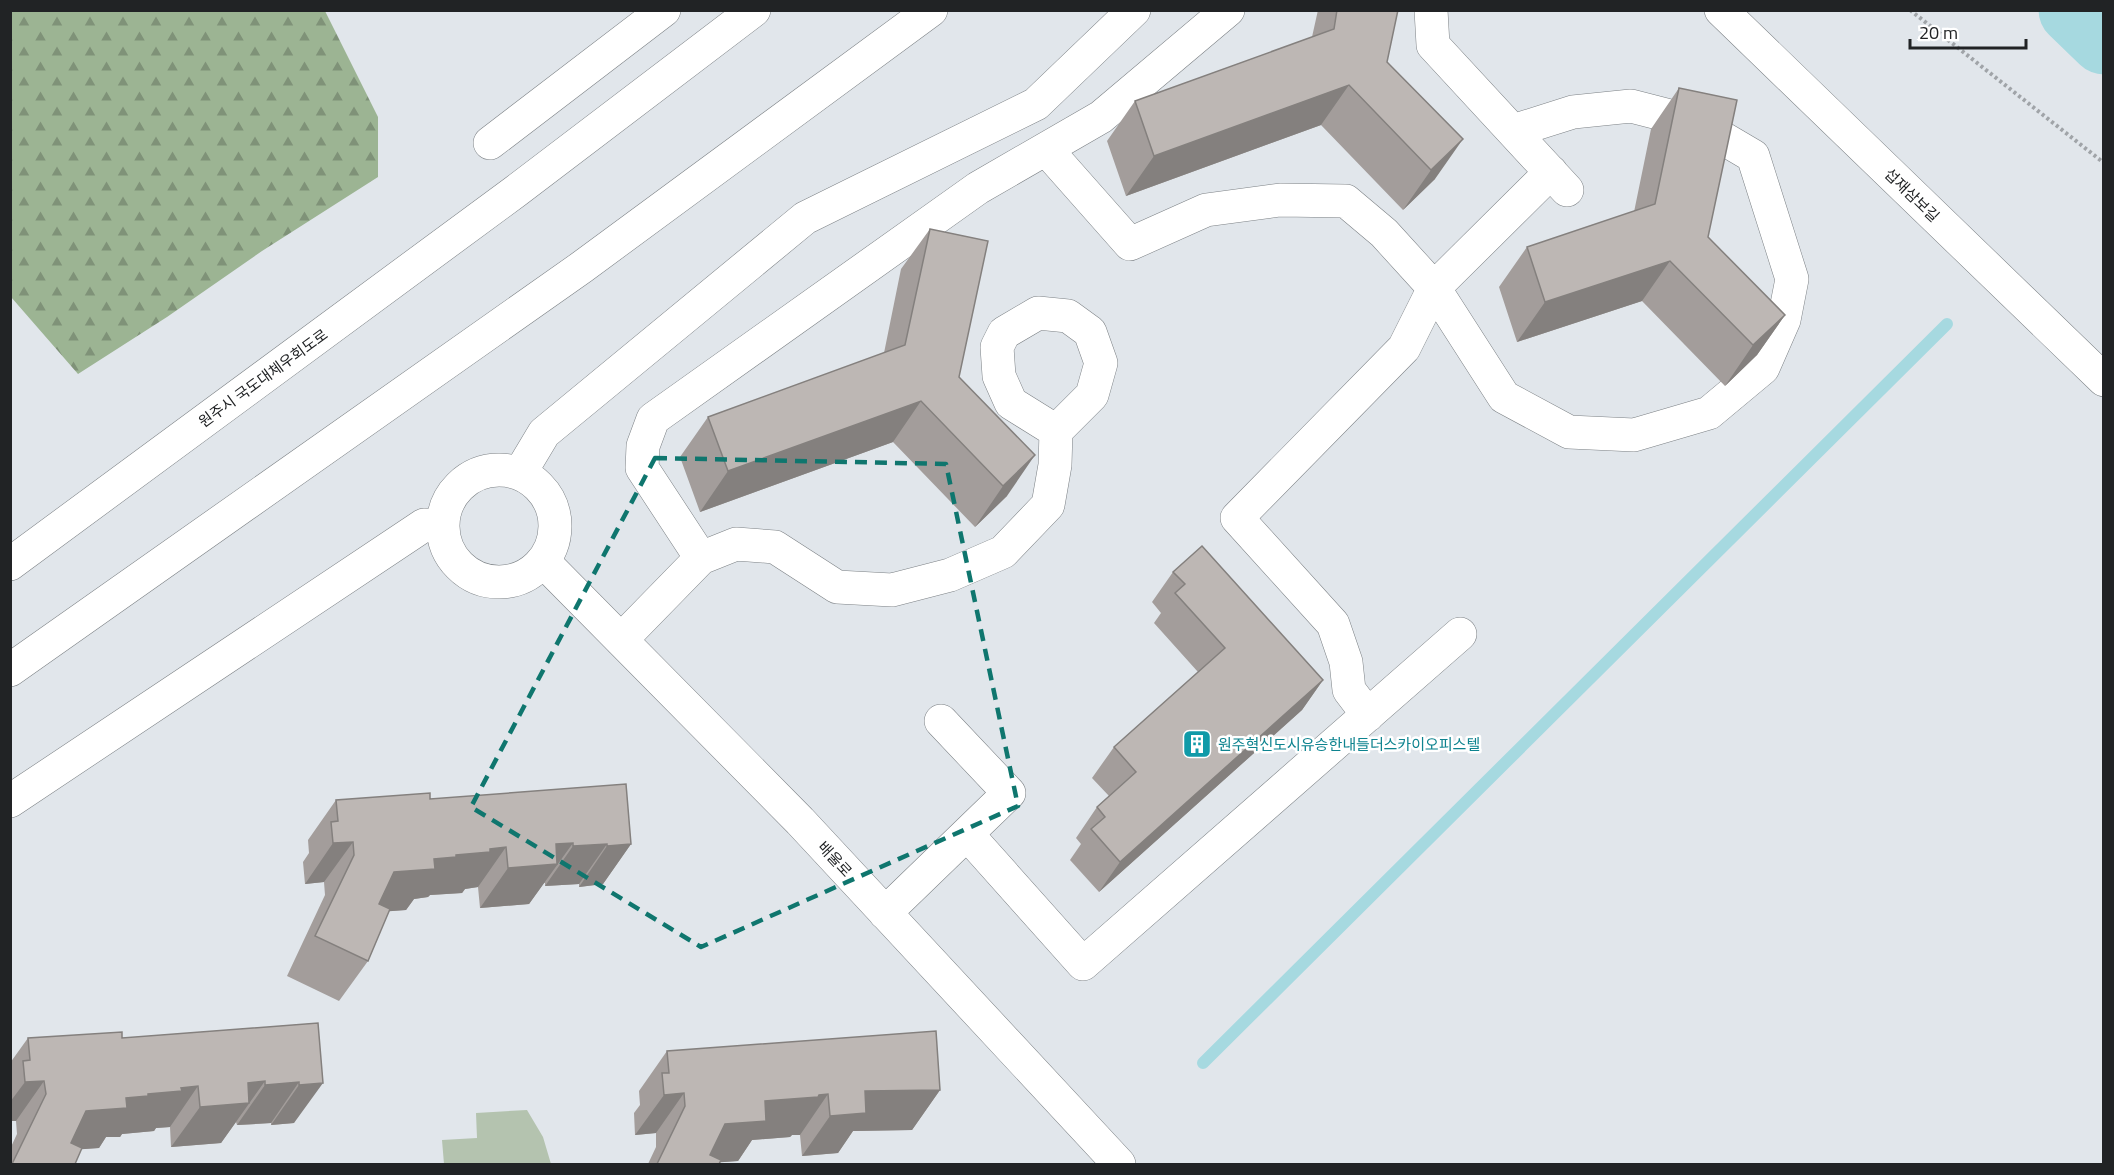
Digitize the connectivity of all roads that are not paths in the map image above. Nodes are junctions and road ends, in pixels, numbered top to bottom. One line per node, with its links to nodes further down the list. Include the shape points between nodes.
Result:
1 (664, 10): 9 (main road)
2 (754, 10): 18 (main road, 원주시 국도대체우회도로, via 516,191)
3 (932, 10): 21 (main road, via 582,267)
4 (1134, 10): 14 (main road, via 1036,104 805,218 544,433)
5 (1228, 10): 10 (main road, via 1101,117)
6 (1431, 10): 8 (main road, via 1433,45)
7 (1721, 10): 12 (main road, 섭재삼보길)
8 (1513, 131): 11 (main road, via 1559,181); 11 (main road, via 1572,112 1631,106 1697,123 1753,156 1792,279 1784,320 1763,368 1709,413 1634,435 1569,432 1504,397)
9 (490, 143)
10 (1046, 149): 11 (main road, via 1130,244 1206,210 1280,200 1346,201 1384,233); 16 (main road, via 978,188 653,419 643,446 642,468)
11 (1434, 288): 22 (main road, via 1404,348 1237,518 1333,624 1346,662 1349,690)
12 (2103, 380)
13 (1056, 431): 16 (main road, via 1048,505 1003,552 950,575 892,590 837,587 775,547 736,544)
14 (520, 473): 15 (main road, via 501,469 466,480 453,492); 17 (main road, via 537,483 556,517 556,536)
15 (442, 526): 17 (main road, via 445,544 454,560 483,581 519,579); 24 (main road, via 424,525)
16 (701, 558): 20 (main road)
17 (543, 561): 20 (main road, 배울로)
18 (10, 564)
19 (1460, 634): 22 (main road)
20 (621, 640): 26 (main road, 배울로)
21 (10, 670)
22 (1368, 714): 25 (main road, via 1083,964)
23 (941, 721): 25 (main road, via 1009,793)
24 (10, 801)
25 (967, 834): 26 (main road)
26 (885, 913): 27 (main road, 배울로)
27 (1119, 1164)

